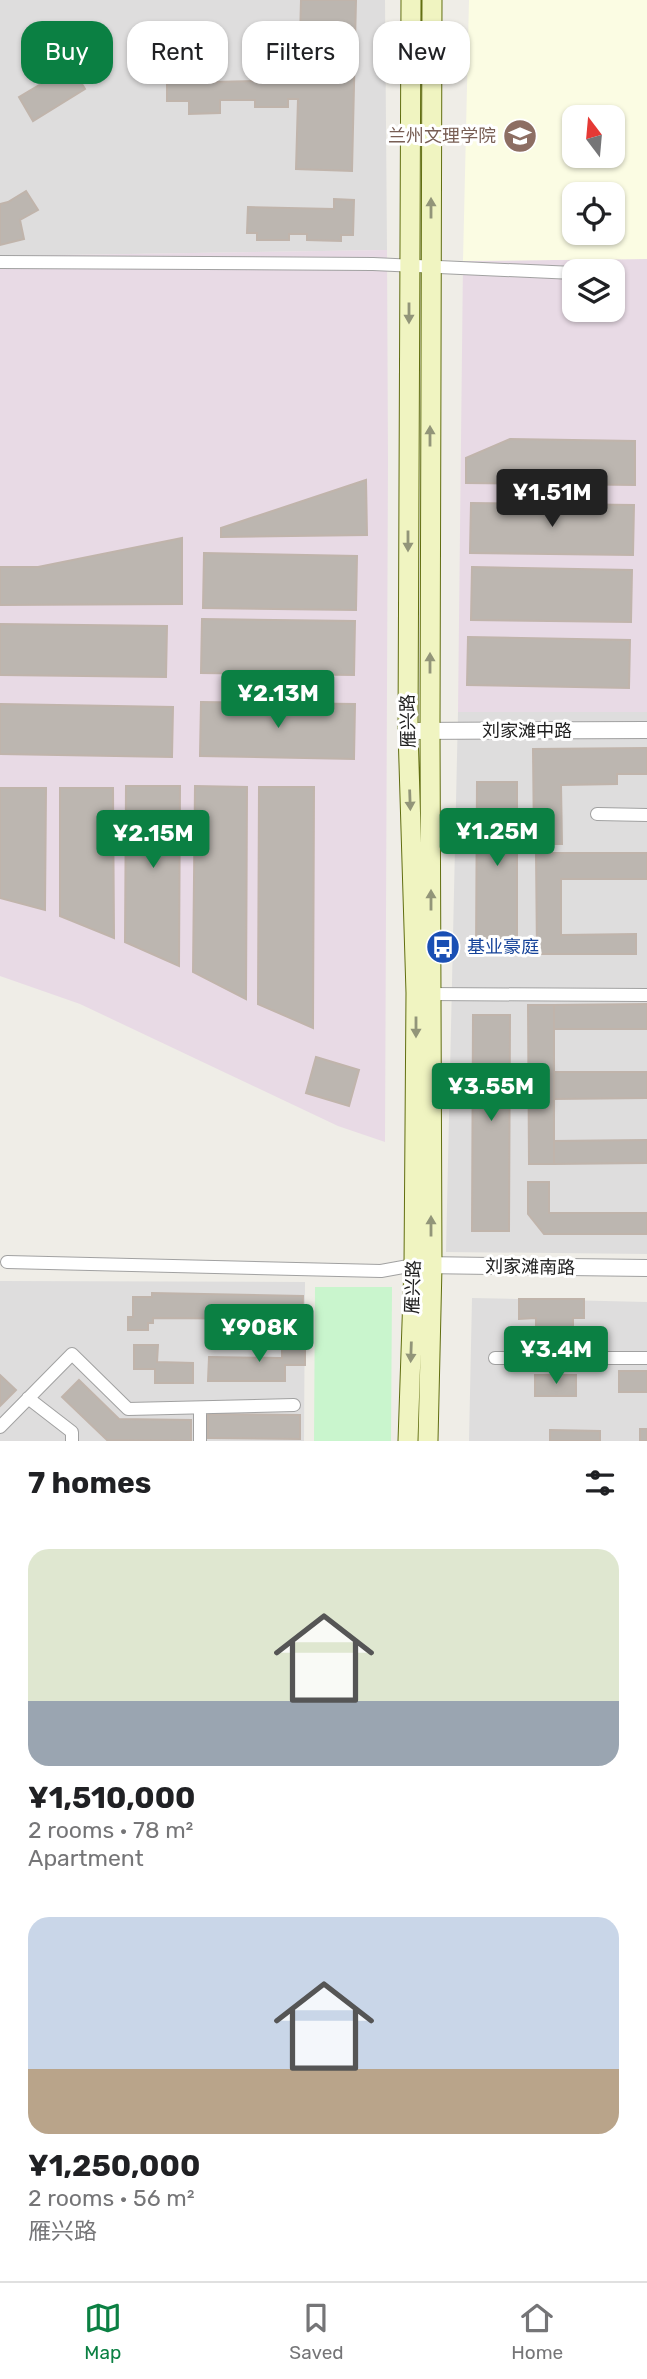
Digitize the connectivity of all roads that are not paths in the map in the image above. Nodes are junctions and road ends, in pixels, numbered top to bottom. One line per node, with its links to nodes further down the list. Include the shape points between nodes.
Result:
1 (411, 0): 4 (main road, 雁兴路)
2 (432, 0): 5 (main road, 雁兴路, one-way to 2)
3 (0, 262): 4 (street)
4 (409, 267): 5 (street); 8 (main road, 雁兴路, one-way to 8)
5 (430, 268): 6 (street); 9 (main road, 雁兴路, one-way to 5)
6 (562, 273)
7 (647, 730): 9 (street, 刘家滩中路)
8 (408, 731): 9 (street, 刘家滩中路); 12 (main road, 雁兴路, one-way to 12)
9 (430, 732): 12 (main road, 雁兴路, one-way to 9)
10 (597, 814): 11 (street)
11 (647, 815)
12 (423, 993): 13 (street); 15 (main road, 雁兴路)
13 (647, 995)
14 (7, 1262): 15 (street, via 381,1271)
15 (423, 1265): 16 (street, 刘家滩南路); 25 (main road, 雁兴路, one-way to 25); 26 (main road, 雁兴路)
16 (647, 1268)
17 (495, 1358): 18 (street)
18 (647, 1358)
19 (28, 1398): 21 (street, via 72,1354 128,1409); 22 (street); 23 (street, via 72,1432)
20 (293, 1405): 21 (street)
21 (200, 1408): 24 (street)
22 (0, 1427)
23 (72, 1441)
24 (200, 1441)
25 (408, 1441)
26 (428, 1441)

